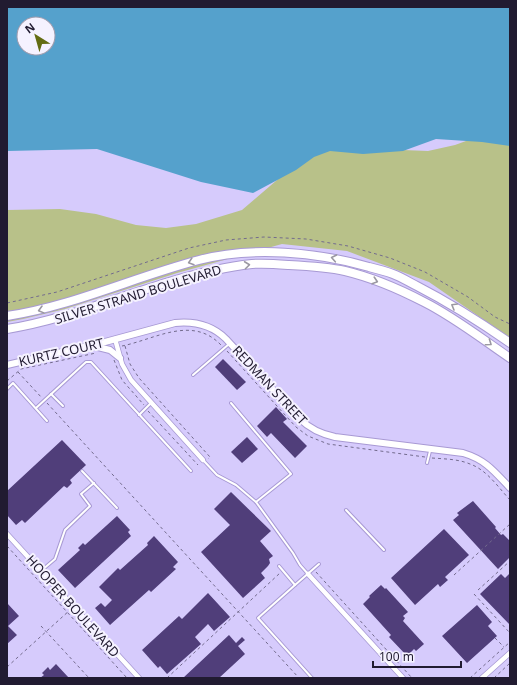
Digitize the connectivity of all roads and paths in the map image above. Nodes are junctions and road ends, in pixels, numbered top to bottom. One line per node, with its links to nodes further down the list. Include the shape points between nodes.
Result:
1 (7, 316): 5 (highway, SILVER STRAND BOULEVARD, one-way to 1, via 430,292 392,274 350,261 295,253 256,252 200,260 64,304)
2 (7, 329): 11 (highway, SILVER STRAND BOULEVARD, one-way to 11, via 68,316 203,272 254,264 281,264 346,271 388,285 424,302)
3 (115, 339): 4 (street, REDMAN STREET, via 175,322 189,322 207,326); 7 (street, KURTZ COURT); 10 (street)
4 (230, 343): 14 (lane); 26 (street, REDMAN STREET, via 313,430 335,437)
5 (510, 343)
6 (125, 345): 28 (path, via 134,372 210,457)
7 (76, 348): 10 (street, via 103,347); 12 (street, KURTZ COURT)
8 (98, 353): 13 (path, via 24,368)
9 (113, 358): 23 (path, via 122,380)
10 (120, 358): 19 (street, via 130,380)
11 (510, 358)
12 (7, 365)
13 (18, 372): 15 (path); 18 (path)
14 (193, 375)
15 (7, 382)
16 (7, 389): 22 (lane, via 14,383)
17 (51, 394): 18 (lane); 21 (lane); 24 (lane, via 86,362 91,362)
18 (44, 400): 22 (lane); 56 (path)
19 (151, 403): 23 (lane); 28 (street)
20 (231, 403): 36 (lane, via 291,474)
21 (63, 406)
22 (36, 408): 25 (lane)
23 (146, 408): 24 (lane); 30 (path)
24 (139, 415): 32 (lane)
25 (47, 421)
26 (431, 450): 29 (lane); 34 (street, REDMAN STREET, via 463,454 481,460)
27 (437, 458): 35 (path, via 464,462 478,468)
28 (204, 461): 36 (lane, via 217,475 236,485)
29 (427, 463)
30 (198, 465)
31 (82, 471): 33 (lane)
32 (191, 471)
33 (94, 483): 37 (lane); 47 (lane, via 81,494 90,506 65,530 55,559)
34 (510, 488)
35 (510, 500)
36 (256, 502): 49 (lane)
37 (117, 508)
38 (346, 510): 42 (lane)
39 (510, 524): 50 (path)
40 (7, 534): 47 (street, HOOPER BOULEVARD)
41 (7, 546): 55 (path)
42 (384, 550)
43 (510, 561): 52 (path)
44 (319, 564): 46 (lane)
45 (279, 566): 51 (lane)
46 (313, 569): 49 (lane); 73 (path)
47 (41, 571): 68 (street, HOOPER BOULEVARD)
48 (281, 573): 56 (path)
49 (308, 574): 51 (lane); 72 (street)
50 (454, 575)
51 (295, 585): 71 (lane, via 258,618)
52 (478, 590)
53 (474, 594): 59 (path)
54 (70, 610): 55 (path)
55 (68, 612): 58 (path); 67 (path)
56 (238, 612): 69 (path); 70 (path)
57 (40, 626): 58 (path)
58 (46, 632): 65 (path); 66 (path)
59 (510, 633)
60 (495, 638): 62 (path)
61 (510, 642): 62 (path)
62 (504, 647): 74 (path)
63 (510, 653): 75 (street)
64 (510, 664): 76 (path)
65 (7, 667)
66 (89, 678)
67 (127, 678)
68 (139, 678)
69 (167, 678)
70 (299, 678)
71 (312, 678)
72 (403, 678)
73 (412, 678)
74 (470, 678)
75 (482, 678)
76 (494, 678)

